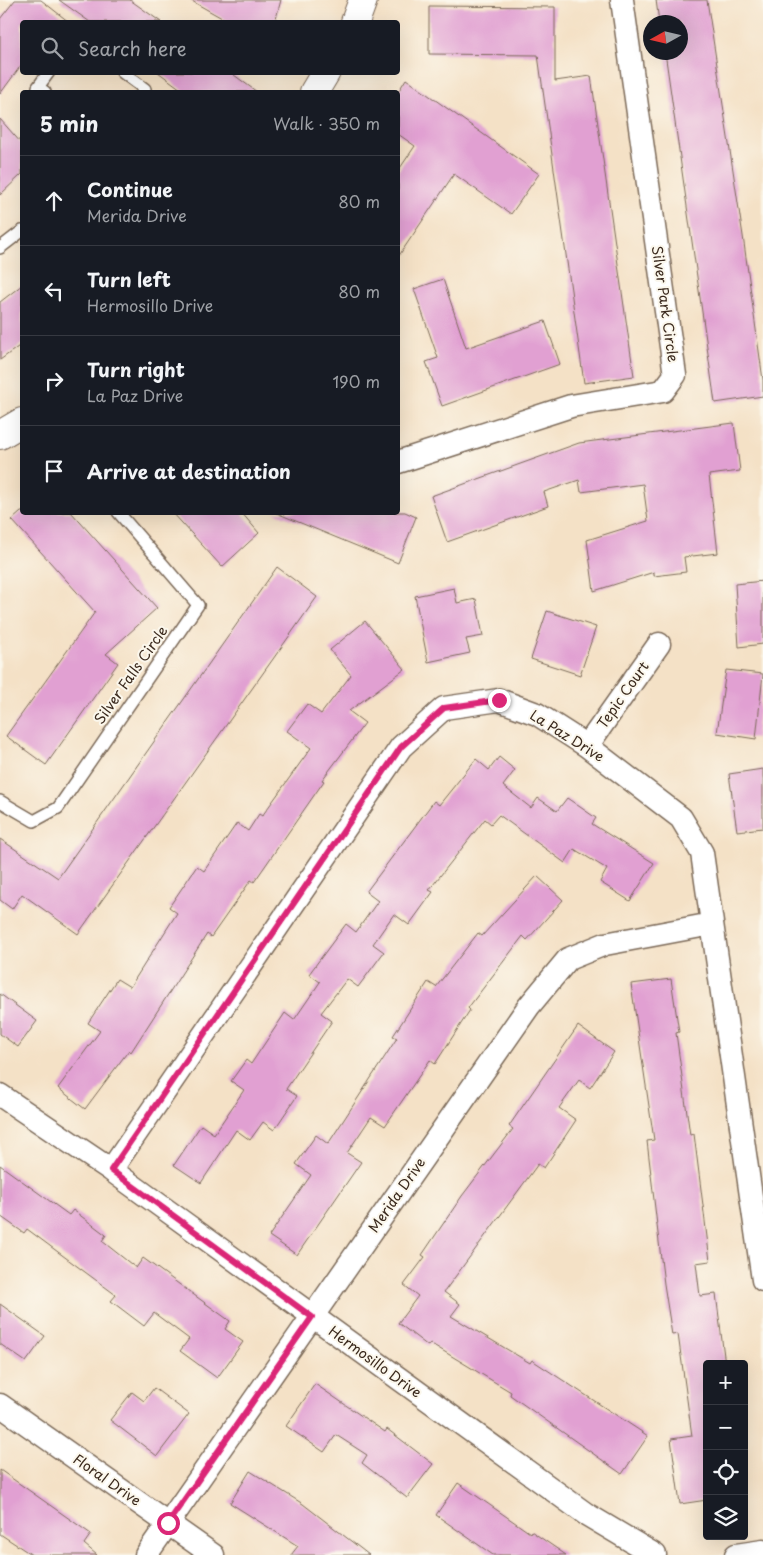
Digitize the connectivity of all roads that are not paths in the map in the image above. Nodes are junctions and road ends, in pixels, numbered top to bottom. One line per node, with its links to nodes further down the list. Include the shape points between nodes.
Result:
1 (362, 0): 3 (street)
2 (622, 0): 14 (street, Silver Park Circle, via 675,375 663,391 571,406)
3 (356, 20)
4 (47, 75): 7 (lane, via 38,87)
5 (126, 75): 8 (lane)
6 (324, 75): 9 (street)
7 (42, 90)
8 (144, 90)
9 (315, 90)
10 (20, 233): 11 (lane)
11 (0, 248)
12 (20, 423): 13 (street)
13 (0, 435)
14 (400, 461)
15 (121, 515): 18 (lane, Silver Falls Circle, via 198,605 58,808 34,821)
16 (659, 644): 17 (street, Tepic Court)
17 (587, 746): 19 (street, La Paz Drive, via 681,818 702,853); 21 (street, La Paz Drive, via 537,714 499,700 444,708 401,747)
18 (0, 801)
19 (712, 924): 22 (street, La Paz Drive); 23 (street, Merida Drive, via 604,944 568,959 529,1006)
20 (0, 1095): 21 (street, Hermosillo Drive)
21 (111, 1170): 23 (street, Hermosillo Drive)
22 (763, 1280)
23 (312, 1317): 25 (street, Merida Drive); 29 (street, Hermosillo Drive, via 586,1514)
24 (0, 1406): 25 (street, Floral Drive)
25 (168, 1523): 27 (street, Merida Drive); 28 (street, Floral Drive)
26 (763, 1551): 30 (street)
27 (146, 1555)
28 (213, 1555)
29 (655, 1555)
30 (736, 1555)

